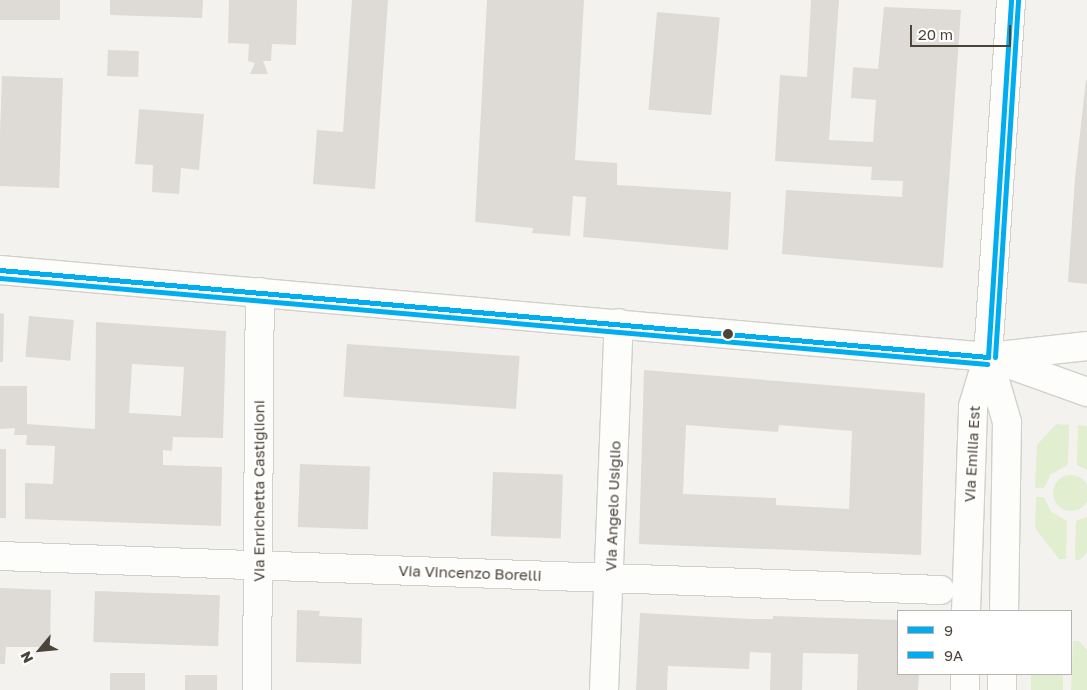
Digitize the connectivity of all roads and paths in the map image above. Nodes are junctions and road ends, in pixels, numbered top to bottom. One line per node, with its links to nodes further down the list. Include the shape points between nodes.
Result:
1 (1011, 0): 6 (street, Via Emilia Est)
2 (0, 270): 3 (street)
3 (260, 292): 4 (street); 9 (street, Via Enrichetta Castiglioni)
4 (619, 323): 6 (street); 10 (street, Via Angelo Usiglio)
5 (1087, 346): 6 (street)
6 (988, 357): 7 (street); 12 (street, Via Emilia Est, via 973,406); 13 (street, via 1007,422)
7 (1087, 392)
8 (0, 556): 9 (street, Via Vincenzo Borelli)
9 (259, 567): 10 (street, Via Vincenzo Borelli); 16 (street, Via Enrichetta Castiglioni)
10 (611, 578): 11 (street, Via Vincenzo Borelli); 17 (street, Via Angelo Usiglio)
11 (940, 590)
12 (966, 610)
13 (1004, 610)
14 (965, 675): 18 (street)
15 (1002, 675): 19 (street)
16 (257, 690)
17 (604, 690)
18 (965, 690)
19 (1002, 690)

